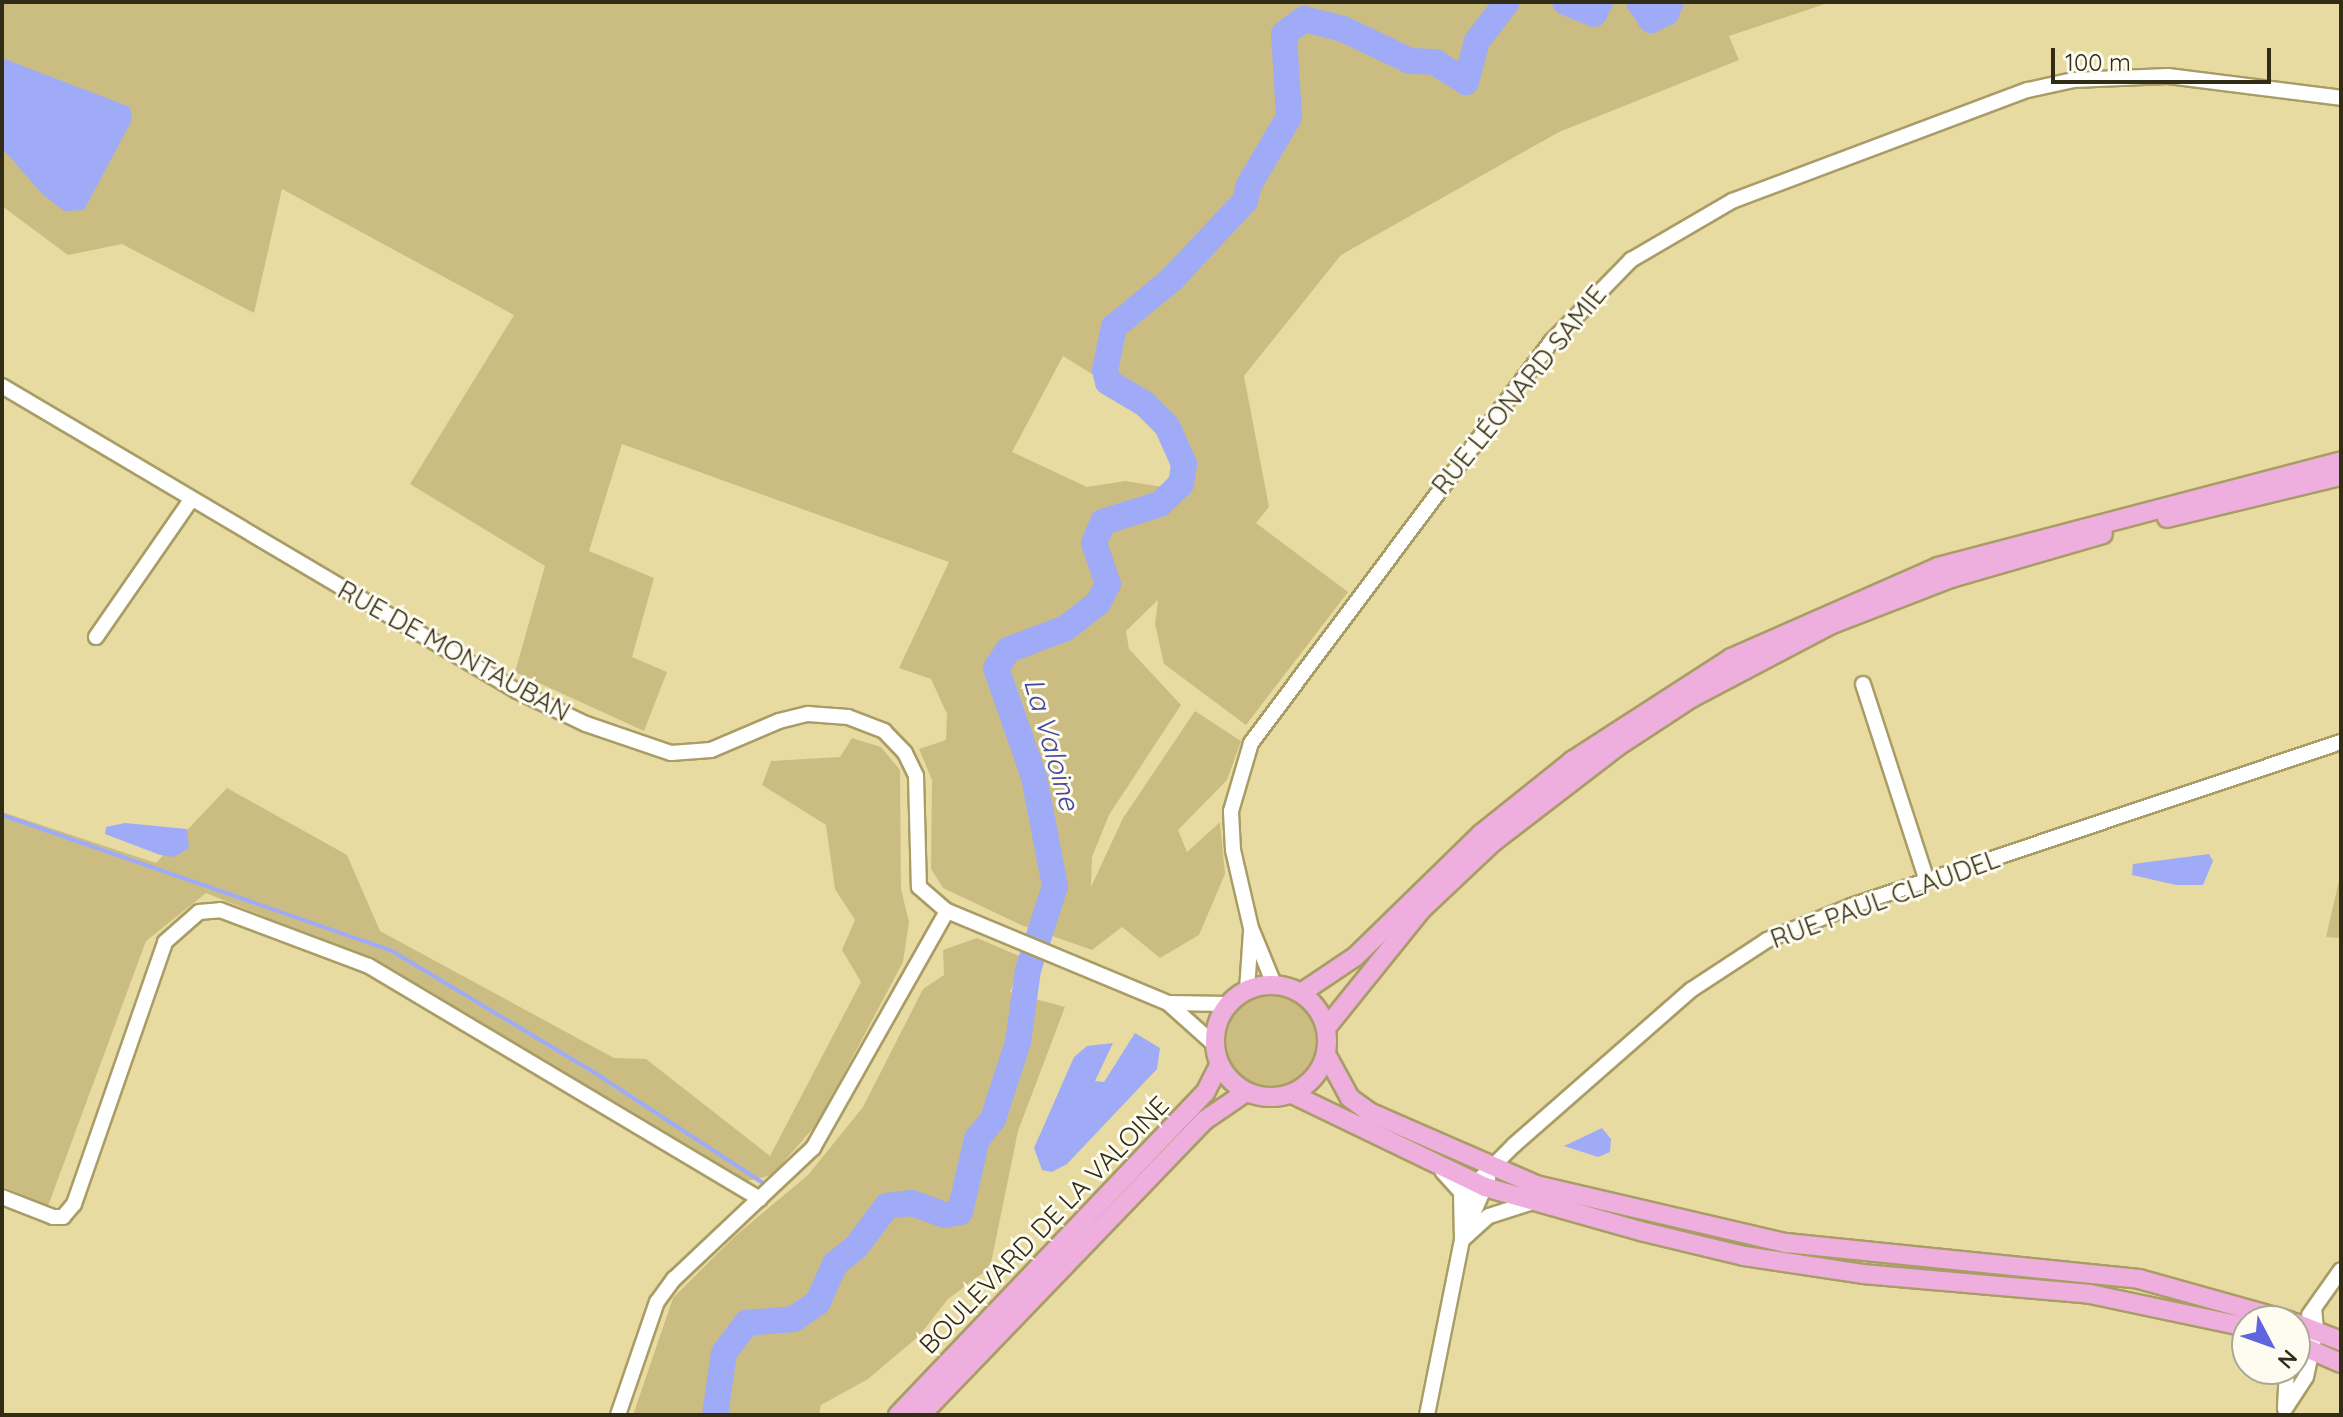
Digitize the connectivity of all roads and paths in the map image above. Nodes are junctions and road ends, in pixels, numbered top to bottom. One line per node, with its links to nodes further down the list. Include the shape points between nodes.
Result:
1 (2341, 98): 11 (street, RUE LÉONARD SAMIE, via 2168,76 2073,80 2028,90 1732,201 1631,260 1551,342 1251,743 1231,811 1233,850)
2 (2, 386): 5 (street, RUE DE MONTAUBAN)
3 (2341, 461): 14 (main road, via 1938,567 1731,658 1572,761 1481,834 1356,956)
4 (2341, 476): 17 (main road, via 2018,556 1832,624 1758,661 1618,746 1492,843 1422,909)
5 (191, 500): 6 (street); 10 (street, RUE DE MONTAUBAN, via 517,691 647,746 671,753 711,750 808,714 848,717 884,731 905,753 916,776 919,887)
6 (96, 637)
7 (1863, 684): 9 (street)
8 (2341, 742): 9 (street, RUE PAUL CLAUDEL)
9 (1927, 881): 24 (street, RUE PAUL CLAUDEL, via 1788,930 1743,954 1691,990)
10 (947, 911): 15 (street); 27 (street, via 813,1148)
11 (1251, 928): 12 (street); 13 (street)
12 (1274, 984): 13 (main road); 14 (main road)
13 (1247, 990): 16 (main road)
14 (1301, 993): 17 (main road, via 1317,1008)
15 (1168, 1003): 16 (street); 18 (street)
16 (1228, 1004): 18 (main road, via 1219,1019)
17 (1326, 1028): 19 (main road)
18 (1215, 1045): 20 (main road)
19 (1326, 1054): 22 (main road, via 1316,1076); 24 (main road, via 1350,1098 1369,1112)
20 (1219, 1065): 21 (main road); 43 (main road, BOULEVARD DE LA VALOINE, via 1205,1093)
21 (1246, 1092): 22 (main road, via 1265,1098); 44 (main road, BOULEVARD DE LA VALOINE, via 1205,1120)
22 (1292, 1094): 23 (main road)
23 (1423, 1158): 25 (main road); 29 (street, via 1453,1179)
24 (1492, 1167): 25 (street, RUE PAUL CLAUDEL); 32 (main road, via 1536,1185 1786,1243 2139,1279)
25 (1481, 1185): 28 (main road); 29 (street); 30 (street)
26 (2, 1197): 27 (street, via 53,1217 63,1217 74,1204 165,942 199,912 220,910 369,966)
27 (760, 1199): 42 (street, via 674,1279 657,1302)
28 (1533, 1202): 30 (street, via 1489,1216); 34 (main road, via 1744,1256 1863,1274 2090,1294)
29 (1463, 1211): 30 (street)
30 (1462, 1240): 45 (street)
31 (2341, 1270): 33 (street)
32 (2231, 1310)
33 (2311, 1314)
34 (2231, 1324)
35 (2311, 1335): 37 (main road)
36 (2311, 1341): 38 (main road)
37 (2341, 1341)
38 (2341, 1363)
39 (2286, 1385): 41 (street)
40 (2301, 1385): 41 (street)
41 (2284, 1412)
42 (618, 1415)
43 (898, 1415)
44 (921, 1415)
45 (1427, 1415)

